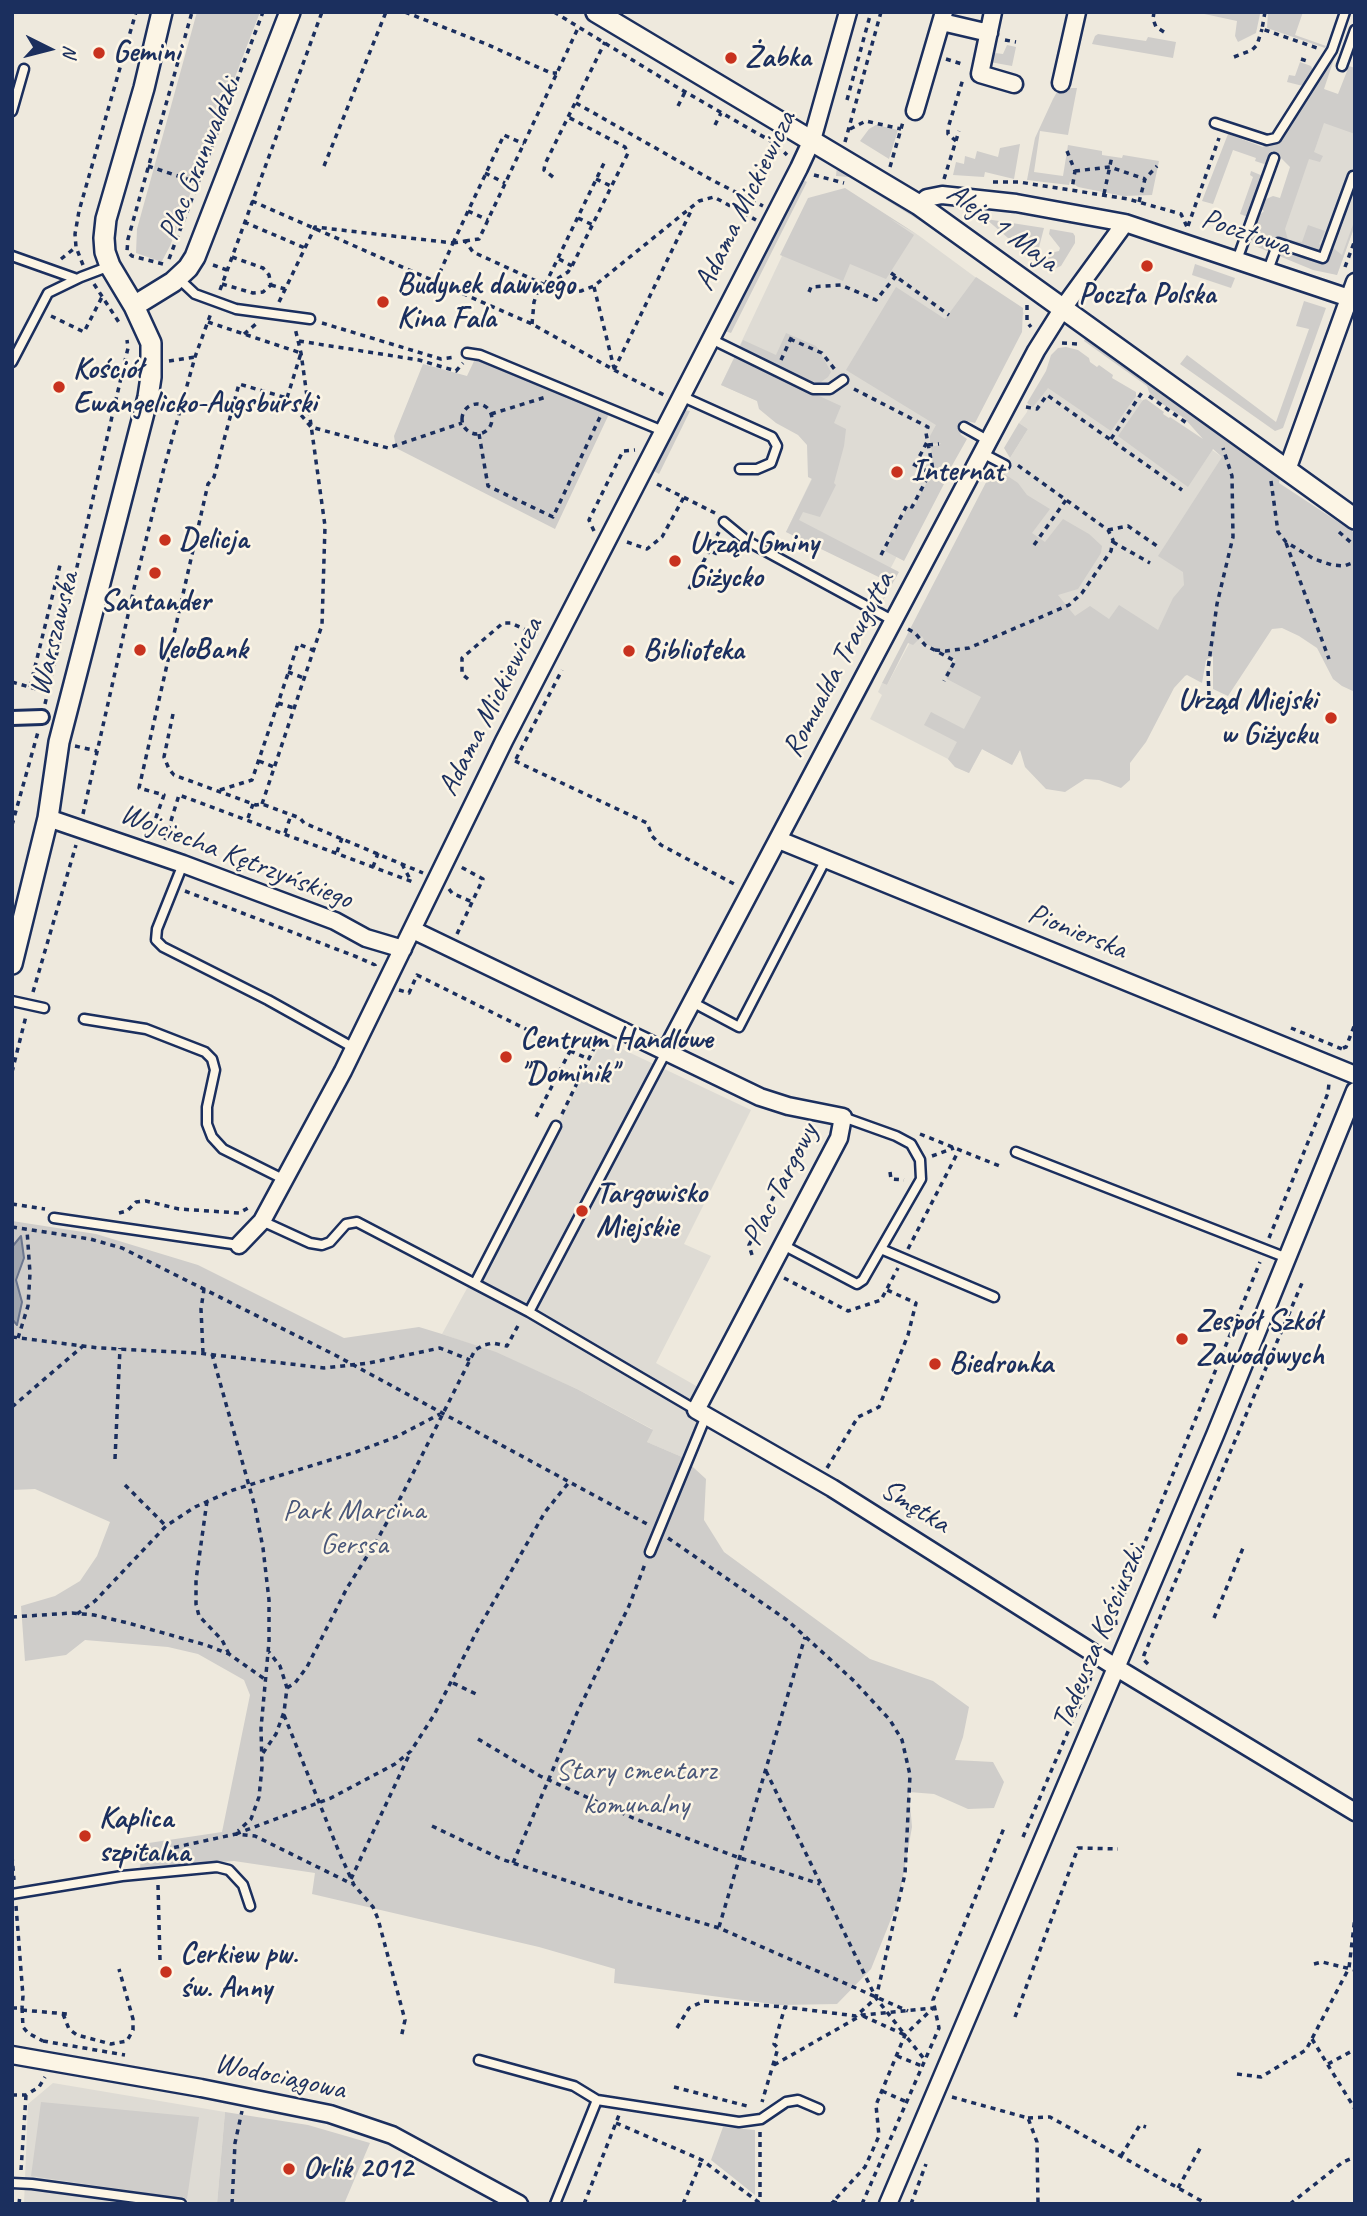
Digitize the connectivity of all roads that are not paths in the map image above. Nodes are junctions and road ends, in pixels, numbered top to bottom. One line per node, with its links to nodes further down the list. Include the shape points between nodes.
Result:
1 (162, 12): 25 (street, via 106,219 104,246)
2 (290, 12): 28 (street, Plac Grunwaldzki, via 202,242)
3 (596, 12): 18 (street, Aleja 1 Maja)
4 (993, 12): 10 (street)
5 (1077, 12): 13 (street)
6 (1345, 12): 17 (lane, via 1330,53 1276,138 1267,140)
7 (844, 13): 18 (street, Adama Mickiewicza)
8 (943, 17): 10 (street); 16 (street)
9 (1355, 30): 11 (lane)
10 (989, 33): 14 (street, via 980,74)
11 (1342, 66)
12 (24, 69): 15 (lane)
13 (1060, 83)
14 (1014, 84)
15 (12, 111)
16 (915, 111)
17 (1219, 124)
18 (812, 140): 21 (street, Aleja 1 Maja); 34 (street, Adama Mickiewicza)
19 (1274, 158): 24 (lane)
20 (1355, 177): 26 (lane, via 1323,258 1278,243)
21 (919, 205): 22 (street, Pocztowa, via 942,195); 32 (street, Aleja 1 Maja)
22 (1125, 223): 24 (street, Pocztowa); 32 (street)
23 (12, 256): 29 (lane)
24 (1237, 260): 26 (street, Pocztowa)
25 (110, 266): 29 (lane); 31 (street)
26 (1268, 270): 30 (street, Pocztowa)
27 (1349, 277): 30 (street)
28 (178, 278): 31 (street, Plac Grunwaldzki); 33 (lane, via 195,294 236,309)
29 (77, 279): 36 (lane, via 48,293)
30 (1349, 298): 44 (street)
31 (134, 306): 50 (street, Warszawska, via 149,335 152,360 145,408 59,742)
32 (1063, 308): 41 (street, Romualda Traugutta); 44 (street, Aleja 1 Maja)
33 (310, 320)
34 (711, 339): 37 (lane, via 820,390); 38 (street, Adama Mickiewicza)
35 (463, 354): 40 (lane, via 480,355)
36 (12, 362)
37 (843, 380)
38 (675, 396): 40 (street, Adama Mickiewicza); 43 (lane, via 772,437 777,446 771,463)
39 (964, 427): 41 (lane)
40 (663, 431): 54 (street, Adama Mickiewicza)
41 (985, 447): 42 (lane); 47 (street, Romualda Traugutta)
42 (1006, 462)
43 (740, 470)
44 (1279, 472): 45 (street, Aleja 1 Maja)
45 (1355, 519)
46 (724, 522): 47 (lane, via 747,541)
47 (901, 625): 51 (street, Romualda Traugutta)
48 (42, 717): 49 (street)
49 (12, 718)
50 (48, 818): 53 (street, Wojciecha Kętrzyńskiego); 56 (street, Warszawska)
51 (779, 840): 52 (street, Pionierska); 58 (street, Romualda Traugutta)
52 (825, 859): 58 (lane, via 739,1027); 63 (street, Pionierska)
53 (183, 864): 55 (street, Wojciecha Kętrzyńskiego); 61 (lane, via 156,940)
54 (412, 930): 55 (street, Adama Mickiewicza); 62 (street)
55 (403, 949): 61 (street, Adama Mickiewicza)
56 (12, 964)
57 (12, 1001): 59 (lane)
58 (692, 1002): 62 (street, Romualda Traugutta)
59 (44, 1009)
60 (84, 1018): 68 (lane, via 146,1029 205,1052 215,1070 207,1107 212,1137 223,1149)
61 (355, 1048): 68 (street, Adama Mickiewicza)
62 (666, 1051): 65 (street, Plac Targowy, via 760,1097); 77 (lane)
63 (1355, 1076)
64 (1355, 1091): 74 (street, Tadeusza Kościuszki)
65 (844, 1116): 72 (street, Plac Targowy, via 839,1138); 73 (lane, via 911,1144 920,1160 921,1179)
66 (556, 1126): 75 (lane)
67 (1016, 1152): 74 (lane)
68 (283, 1179): 70 (street, Adama Mickiewicza)
69 (54, 1218): 71 (lane, Adama Mickiewicza)
70 (262, 1221): 71 (street, Adama Mickiewicza); 75 (lane, Smętka, via 321,1245 346,1224 357,1222)
71 (239, 1245)
72 (783, 1245): 73 (lane, via 857,1284); 78 (street, Plac Targowy)
73 (881, 1249): 76 (lane)
74 (1287, 1258): 80 (street, Tadeusza Kościuszki)
75 (475, 1283): 77 (lane, Smętka)
76 (994, 1297)
77 (527, 1311): 78 (lane, Smętka)
78 (701, 1413): 79 (lane); 80 (street, Smętka, via 832,1488)
79 (650, 1552)
80 (1117, 1668): 81 (street, Smętka); 92 (street, Tadeusza Kościuszki)
81 (1355, 1812)
82 (14, 1893): 83 (lane, via 122,1875 216,1867 229,1870 243,1885)
83 (250, 1906)
84 (12, 2055): 90 (street, Wodociągowa, via 330,2114 392,2135)
85 (479, 2060): 86 (lane, via 574,2086)
86 (597, 2100): 87 (lane, via 739,2122 761,2119 786,2102 798,2100); 91 (lane)
87 (819, 2109)
88 (16, 2183): 89 (lane)
89 (181, 2204)
90 (519, 2204)
91 (555, 2204)
92 (888, 2204)

